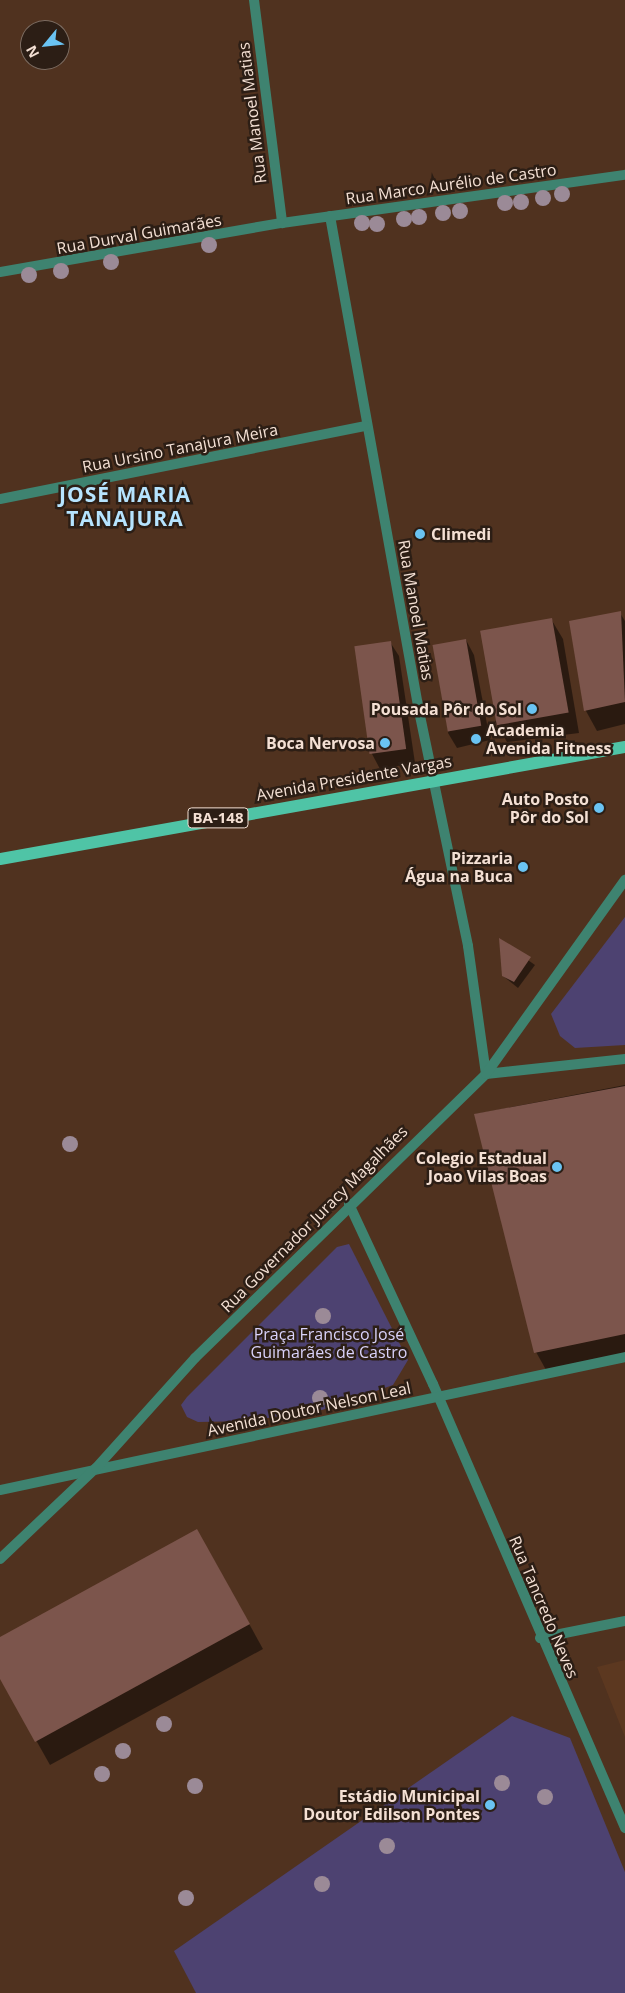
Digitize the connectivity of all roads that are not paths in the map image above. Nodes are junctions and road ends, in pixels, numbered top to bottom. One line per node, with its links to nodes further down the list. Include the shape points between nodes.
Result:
1 (254, 0): 4 (street, Rua Manoel Matias)
2 (625, 175): 3 (street, Rua Marco Aurélio de Castro)
3 (330, 216): 4 (street, Rua Marco Aurélio de Castro); 6 (street, Rua Manoel Matias)
4 (282, 223): 5 (street, Rua Durval Guimarães)
5 (0, 272)
6 (366, 426): 7 (street, Rua Ursino Tanajura Meira); 9 (street, Rua Manoel Matias, via 419,711)
7 (0, 499)
8 (625, 747): 9 (main road, Avenida Presidente Vargas / BA-148)
9 (437, 781): 10 (main road, Avenida Presidente Vargas / BA-148); 13 (street, Rua Manoel Matias)
10 (0, 859)
11 (625, 880): 13 (street, Rua Governador Juracy Magalhães)
12 (625, 1059): 13 (street)
13 (486, 1074): 14 (street, Rua Governador Juracy Magalhães)
14 (348, 1204): 16 (street, Rua Tancredo Neves); 17 (street, Rua Governador Juracy Magalhães, via 194,1358)
15 (625, 1356): 16 (street, Avenida Doutor Nelson Leal)
16 (438, 1397): 17 (street, Avenida Doutor Nelson Leal); 21 (street, Rua Tancredo Neves)
17 (96, 1468): 18 (street, Avenida Doutor Nelson Leal); 19 (street, Rua Governador Juracy Magalhães)
18 (0, 1490)
19 (0, 1560)
20 (625, 1621): 21 (street)
21 (540, 1638): 22 (street, Rua Tancredo Neves)
22 (625, 1828)

